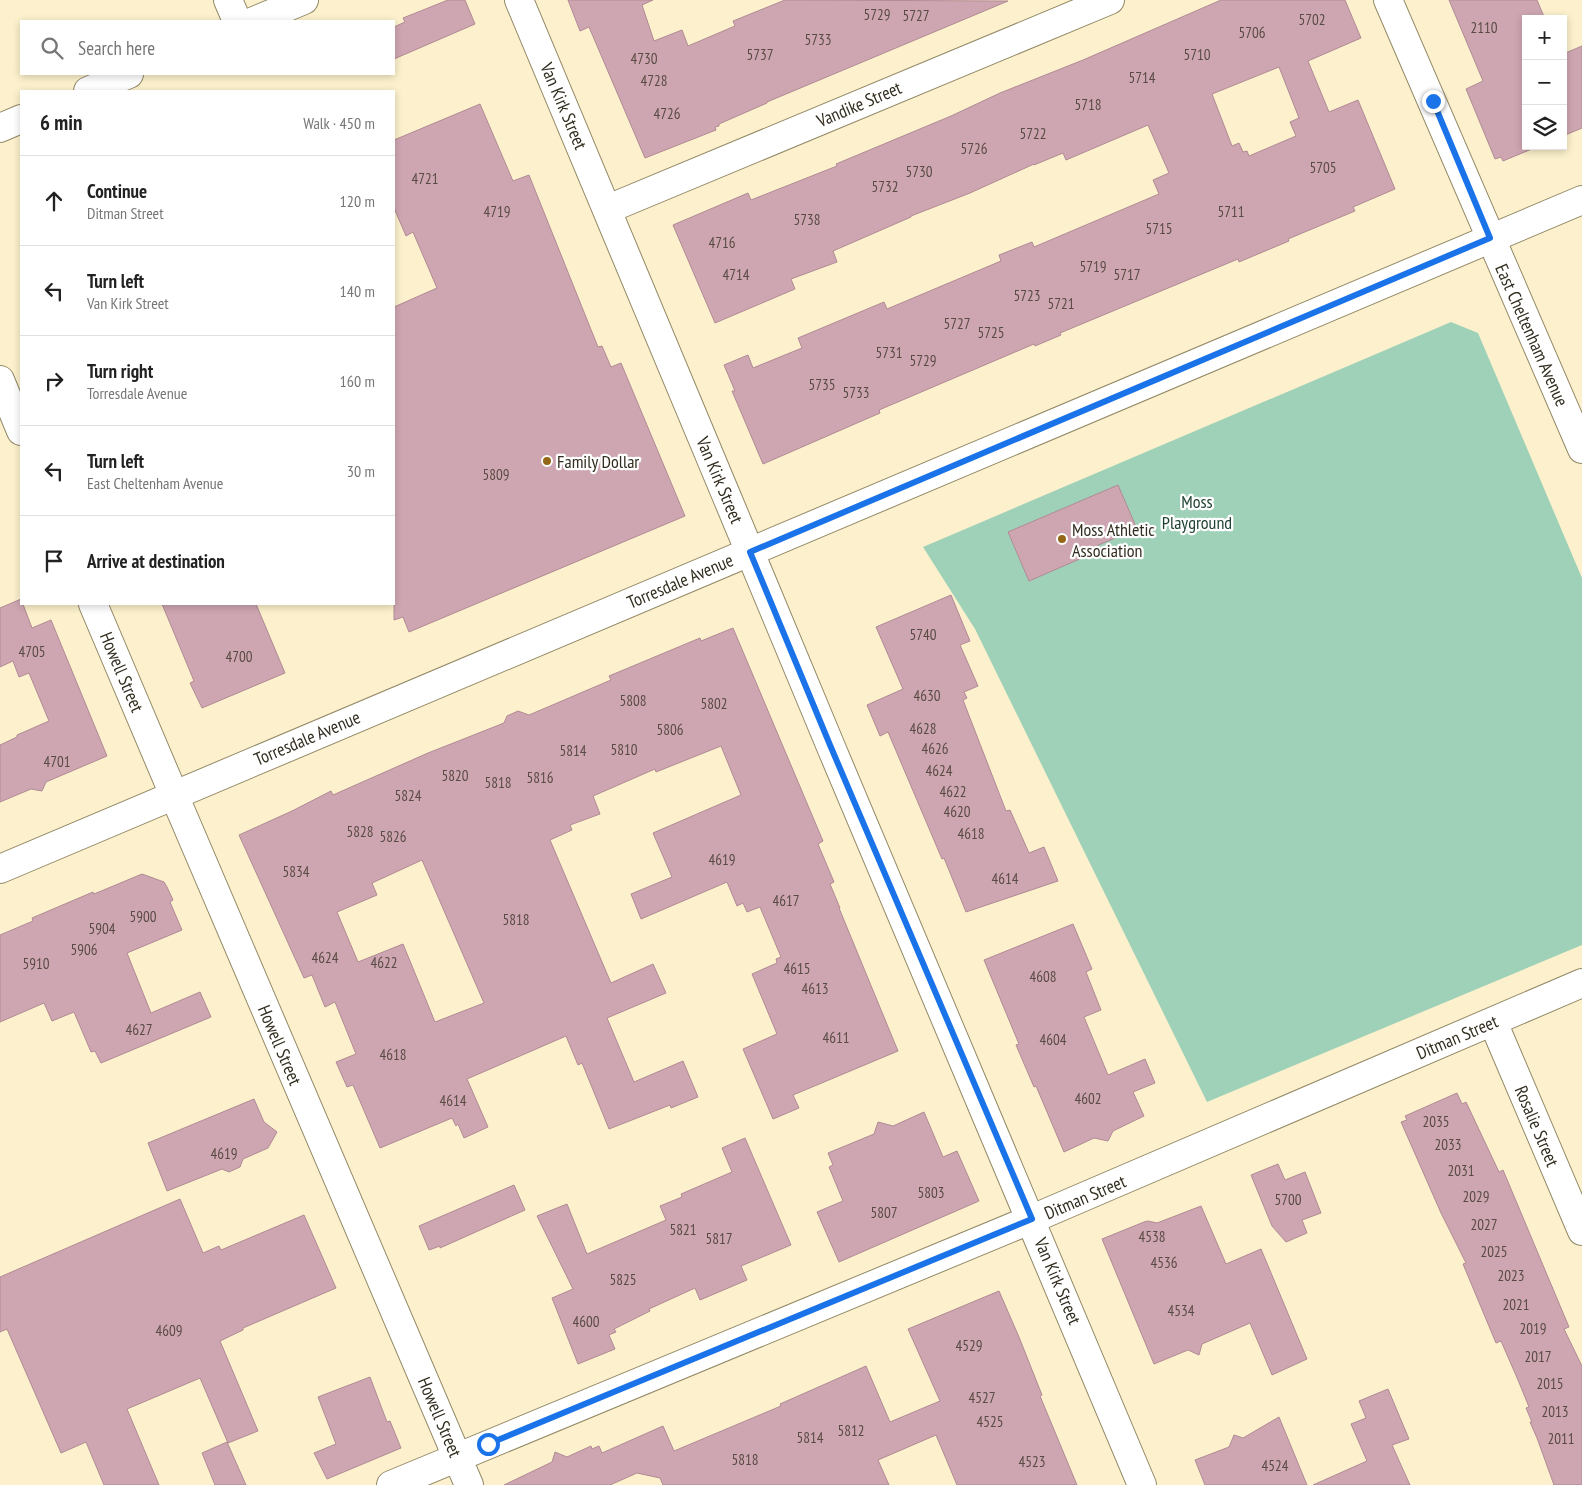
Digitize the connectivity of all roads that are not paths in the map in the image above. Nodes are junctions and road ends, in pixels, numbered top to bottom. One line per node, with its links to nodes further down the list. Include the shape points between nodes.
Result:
1 (228, 0): 6 (street)
2 (304, 0): 7 (street)
3 (519, 0): 13 (street, Van Kirk Street)
4 (1110, 0): 13 (street, Vandike Street)
5 (1388, 0): 14 (street, East Cheltenham Avenue)
6 (237, 20)
7 (256, 20)
8 (127, 75): 9 (street)
9 (90, 90)
10 (20, 119): 11 (street)
11 (0, 128)
12 (1582, 200): 14 (street, Torresdale Avenue)
13 (608, 209): 18 (street, Van Kirk Street)
14 (1490, 238): 17 (street, East Cheltenham Avenue); 18 (street, Torresdale Avenue)
15 (0, 380): 16 (street)
16 (20, 429)
17 (1582, 449)
18 (750, 552): 20 (street, Torresdale Avenue); 24 (street, Van Kirk Street)
19 (94, 605): 20 (street, Howell Street)
20 (174, 795): 21 (street, Torresdale Avenue); 26 (street, Howell Street)
21 (0, 869)
22 (1582, 983): 23 (street, Ditman Street)
23 (1493, 1022): 24 (street, Ditman Street); 25 (street, Rosalie Street)
24 (1032, 1219): 26 (street, Ditman Street); 29 (street, Van Kirk Street)
25 (1582, 1231)
26 (457, 1457): 27 (street, Ditman Street); 28 (street, Howell Street)
27 (391, 1485)
28 (469, 1485)
29 (1142, 1485)

